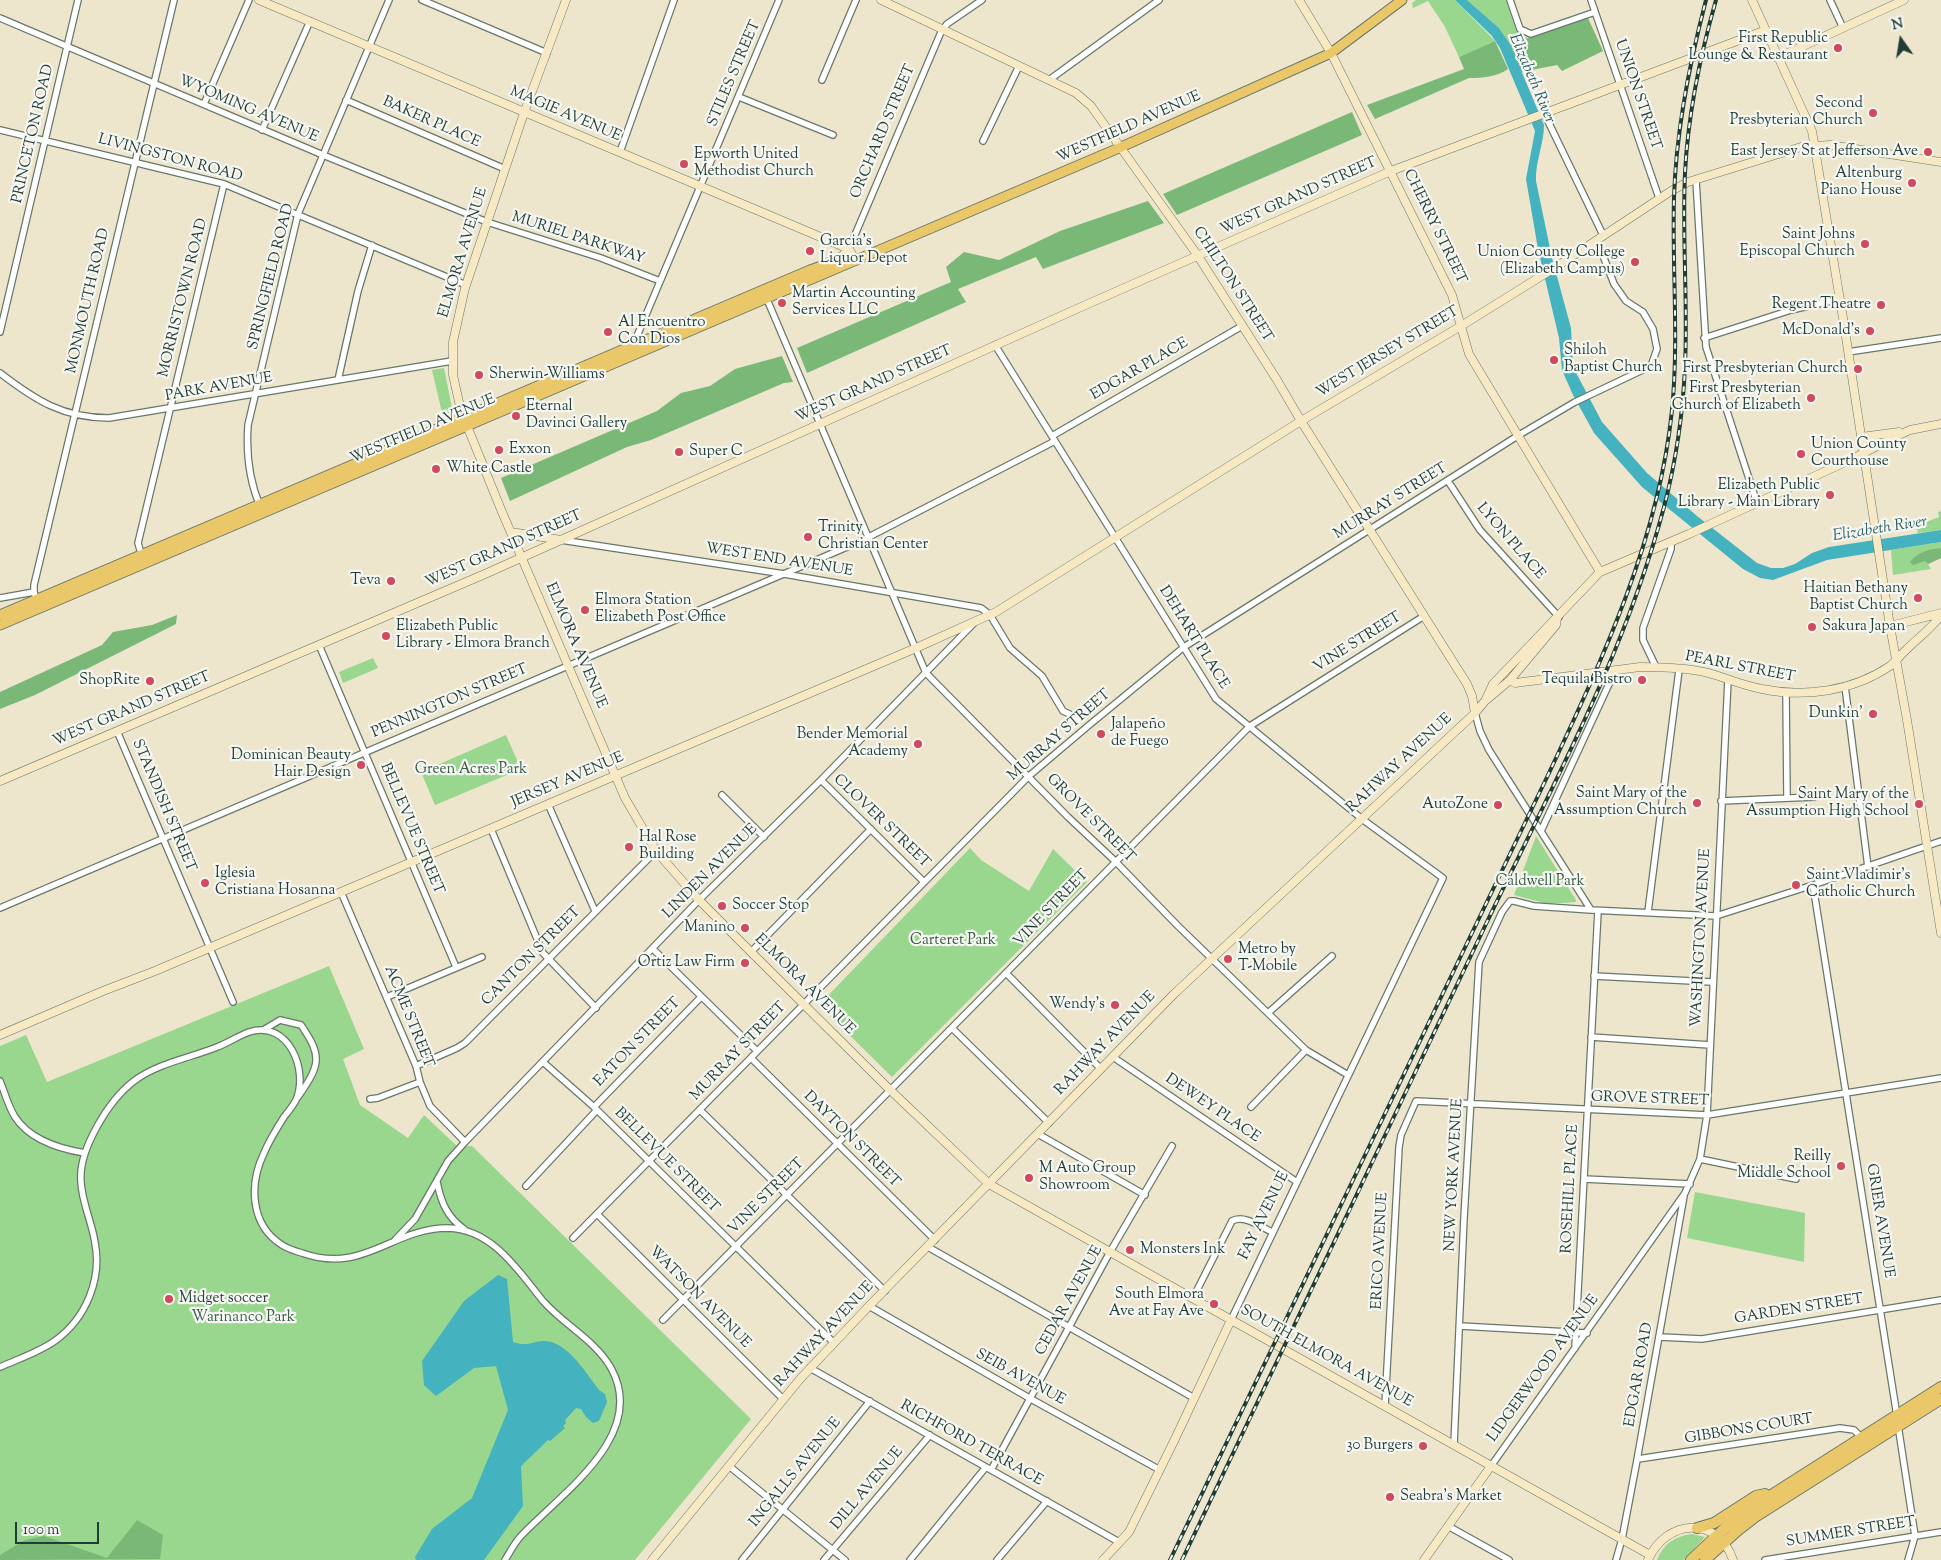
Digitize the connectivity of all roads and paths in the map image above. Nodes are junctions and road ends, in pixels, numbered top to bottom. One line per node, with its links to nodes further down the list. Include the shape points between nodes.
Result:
1 (78, 0): 27 (street, PRINCETON ROAD)
2 (174, 0): 35 (street, MONMOUTH ROAD)
3 (249, 0): 39 (street)
4 (258, 0): 23 (street, MAGIE AVENUE)
5 (389, 0): 28 (street, SPRINGFIELD ROAD)
6 (422, 0): 29 (street)
7 (566, 0): 29 (street, ELMORA AVENUE)
8 (674, 0): 49 (street)
9 (780, 0): 37 (street, STILES STREET)
10 (856, 0): 33 (street)
11 (881, 0): 25 (street, CHILTON STREET)
12 (982, 0): 25 (street)
13 (1159, 0): 34 (street)
14 (1298, 0): 30 (street, CHERRY STREET)
15 (1402, 0): 30 (main road, WESTFIELD AVENUE)
16 (1510, 0): 21 (street, via 1520,29 1531,34)
17 (1591, 0): 21 (street, UNION STREET)
18 (1752, 0): 26 (street)
19 (1830, 0): 24 (street)
20 (1904, 0): 24 (street)
21 (1595, 12): 36 (street, UNION STREET)
22 (0, 18): 27 (street, WYOMING AVENUE)
23 (310, 21): 28 (street, MAGIE AVENUE); 43 (street)
24 (1843, 28): 31 (street)
25 (943, 29): 32 (street, CHILTON STREET); 63 (street, ORCHARD STREET)
26 (1766, 30): 31 (street); 36 (street, WEST GRAND STREET)
27 (68, 46): 35 (street, WYOMING AVENUE); 45 (street, PRINCETON ROAD)
28 (369, 46): 38 (street, SPRINGFIELD ROAD); 40 (street, MAGIE AVENUE)
29 (547, 52): 40 (street, ELMORA AVENUE)
30 (1331, 54): 48 (main road, WESTFIELD AVENUE); 54 (street, CHERRY STREET)
31 (1777, 58): 47 (street, via 1812,131)
32 (1019, 66): 34 (street, CHILTON STREET); 46 (street)
33 (822, 80)
34 (1049, 80): 48 (street, CHILTON STREET, via 1083,98)
35 (153, 83): 39 (street, WYOMING AVENUE); 51 (street, MONMOUTH ROAD)
36 (1620, 84): 41 (street, WEST GRAND STREET); 58 (street, UNION STREET)
37 (739, 97): 44 (street); 57 (street, STILES STREET)
38 (346, 100): 50 (street, SPRINGFIELD ROAD); 53 (street, BAKER PLACE)
39 (204, 104): 43 (street, WYOMING AVENUE)
40 (524, 113): 49 (street, MAGIE AVENUE); 53 (street, ELMORA AVENUE)
41 (1542, 114): 54 (street, WEST GRAND STREET); 61 (street)
42 (0, 130): 45 (street, LIVINGSTON ROAD)
43 (262, 130): 50 (street, WYOMING AVENUE)
44 (832, 135)
45 (45, 140): 51 (street, LIVINGSTON ROAD); 73 (street, PRINCETON ROAD)
46 (983, 141)
47 (1814, 146): 52 (street, WEST JERSEY STREET, via 1830,145); 55 (street, WEST JERSEY STREET, via 1801,147); 70 (street)
48 (1120, 148): 64 (street, CHILTON STREET); 65 (main road, WESTFIELD AVENUE)
49 (620, 152): 57 (street, MAGIE AVENUE)
50 (323, 156): 59 (street, SPRINGFIELD ROAD); 60 (street, WYOMING AVENUE)
51 (135, 162): 56 (street, LIVINGSTON ROAD); 84 (street, MONMOUTH ROAD)
52 (1941, 162)
53 (505, 170): 60 (street, ELMORA AVENUE)
54 (1391, 171): 64 (street, WEST GRAND STREET); 72 (street, CHERRY STREET, via 1452,295)
55 (1696, 180): 58 (street, WEST JERSEY STREET); 74 (street)
56 (224, 184): 59 (street, LIVINGSTON ROAD); 83 (street, MORRISTOWN ROAD)
57 (701, 187): 63 (street, MAGIE AVENUE); 67 (street, STILES STREET)
58 (1659, 198): 61 (street, WEST JERSEY STREET)
59 (298, 214): 62 (street, LIVINGSTON ROAD); 82 (street, SPRINGFIELD ROAD)
60 (487, 222): 67 (street, MURIEL PARKWAY, via 601,258); 68 (street, ELMORA AVENUE)
61 (1600, 238): 72 (street, WEST JERSEY STREET); 90 (street, MURRAY STREET, via 1614,284 1626,301 1643,312 1653,329 1657,349 1652,364 1588,395)
62 (372, 245): 68 (street, LIVINGSTON ROAD); 81 (street)
63 (849, 249): 65 (street); 66 (street, via 842,256)
64 (1198, 256): 71 (street, CHILTON STREET); 76 (street, WEST GRAND STREET)
65 (856, 261): 66 (main road, WESTFIELD AVENUE, via 830,263); 69 (main road, WESTFIELD AVENUE)
66 (810, 270): 69 (main road, WESTFIELD AVENUE)
67 (660, 281): 77 (street, STILES STREET, via 637,336)
68 (466, 285): 79 (street, ELMORA AVENUE, via 456,325)
69 (764, 294): 77 (main road, WESTFIELD AVENUE); 87 (street, GROVE STREET)
70 (1840, 299): 74 (street, via 1791,310); 78 (street)
71 (1242, 326): 85 (street, CHILTON STREET); 92 (street, EDGAR PLACE)
72 (1461, 326): 85 (street, WEST JERSEY STREET); 90 (street, CHERRY STREET, via 1469,354)
73 (0, 332)
74 (1704, 338): 95 (street)
75 (1941, 338): 78 (street)
76 (995, 346): 87 (street, WEST GRAND STREET); 92 (street, DEHART PLACE)
77 (639, 348): 86 (main road, WESTFIELD AVENUE)
78 (1848, 352): 91 (street)
79 (452, 361): 81 (street, PARK AVENUE); 86 (street, ELMORA AVENUE, via 456,394)
80 (0, 373): 84 (street, PARK AVENUE, via 42,403)
81 (338, 380): 82 (street, PARK AVENUE)
82 (255, 395): 83 (street, PARK AVENUE); 96 (street, SPRINGFIELD ROAD, via 247,448 252,484)
83 (170, 410): 84 (street, PARK AVENUE, via 109,418); 104 (street, MORRISTOWN ROAD, via 138,543)
84 (74, 414): 109 (street, MONMOUTH ROAD, via 34,585)
85 (1301, 421): 97 (street, CHILTON STREET); 99 (street, WEST JERSEY STREET)
86 (465, 422): 96 (main road, WESTFIELD AVENUE); 98 (street, ELMORA AVENUE)
87 (820, 424): 100 (street, GROVE STREET); 101 (street, WEST GRAND STREET)
88 (1941, 424): 89 (street)
89 (1910, 430): 91 (street); 93 (street, RAHWAY AVENUE)
90 (1519, 435): 94 (street, MURRAY STREET); 105 (street, CHERRY STREET)
91 (1861, 437): 93 (street)
92 (1054, 438): 99 (street, DEHART PLACE); 100 (street, PENNINGTON STREET)
93 (1864, 454): 95 (street, RAHWAY AVENUE); 117 (street)
94 (1448, 481): 97 (street, MURRAY STREET); 114 (street, LYON PLACE, via 1480,530)
95 (1757, 503): 102 (street, RAHWAY AVENUE)
96 (261, 509): 104 (main road, WESTFIELD AVENUE)
97 (1370, 530): 113 (street, CHILTON STREET); 119 (street, MURRAY STREET)
98 (511, 532): 101 (street); 103 (street, ELMORA AVENUE)
99 (1116, 537): 112 (street, WEST JERSEY STREET); 119 (street, DEHART PLACE)
100 (869, 538): 106 (street, PENNINGTON STREET); 107 (street, GROVE STREET)
101 (561, 540): 103 (street, WEST GRAND STREET); 106 (street, WEST END AVENUE)
102 (1671, 542): 105 (street, RAHWAY AVENUE); 124 (street, via 1643,628 1643,640)
103 (522, 558): 118 (street, WEST GRAND STREET); 123 (street, ELMORA AVENUE)
104 (143, 559): 109 (main road, WESTFIELD AVENUE)
105 (1600, 572): 114 (street, RAHWAY AVENUE)
106 (784, 574): 107 (street, WEST END AVENUE); 123 (street, PENNINGTON STREET)
107 (892, 593): 112 (street, WEST END AVENUE, via 976,607); 120 (street, GROVE STREET)
108 (0, 598): 109 (street)
109 (37, 600): 111 (main road, WESTFIELD AVENUE); 116 (main road, WESTFIELD AVENUE)
110 (1941, 614): 117 (street, PEARL STREET); 122 (street, PEARL STREET)
111 (0, 615)
112 (990, 615): 115 (street, JERSEY AVENUE); 135 (street, via 1010,648 1042,676 1063,711)
113 (1424, 616): 130 (street, CHILTON STREET); 136 (street, VINE STREET)
114 (1558, 617): 121 (street, RAHWAY AVENUE); 128 (street, RAHWAY AVENUE, via 1556,625)
115 (976, 622): 120 (street, JERSEY AVENUE); 127 (street, LINDEN AVENUE)
116 (0, 625)
117 (1890, 626): 122 (street)
118 (319, 645): 137 (street, WEST GRAND STREET); 138 (street, BELLEVUE STREET)
119 (1184, 646): 136 (street, DEHART PLACE, via 1216,699); 140 (street, MURRAY STREET)
120 (916, 648): 127 (street, GROVE STREET); 139 (street, JERSEY AVENUE)
121 (1524, 650): 128 (street, via 1509,673); 133 (street, RAHWAY AVENUE, via 1493,684)
122 (1896, 661): 131 (street, PEARL STREET); 155 (street)
123 (568, 665): 138 (street, PENNINGTON STREET); 139 (street, ELMORA AVENUE)
124 (1656, 667): 125 (street, PEARL STREET); 126 (street, PEARL STREET)
125 (1679, 670): 129 (street, PEARL STREET, via 1715,674); 169 (street)
126 (1615, 671): 128 (street, PEARL STREET, via 1515,683); 151 (street)
127 (926, 673): 140 (street, GROVE STREET); 141 (street, LINDEN AVENUE)
128 (1510, 680): 133 (street, RAHWAY AVENUE)
129 (1728, 680): 132 (street, PEARL STREET); 146 (street, WASHINGTON AVENUE)
130 (1467, 685): 133 (street, CHILTON STREET); 134 (street, CHILTON STREET)
131 (1845, 686): 132 (street, PEARL STREET, via 1814,693); 159 (street)
132 (1786, 693): 145 (street)
133 (1485, 701): 134 (street, RAHWAY AVENUE)
134 (1475, 713): 148 (street, RAHWAY AVENUE); 151 (street, via 1489,750)
135 (1080, 719)
136 (1250, 726): 148 (street, DEHART PLACE); 157 (street, VINE STREET)
137 (117, 731): 142 (street, WEST GRAND STREET); 153 (street, STANDISH STREET)
138 (365, 752): 153 (street, PENNINGTON STREET); 158 (street, BELLEVUE STREET)
139 (615, 775): 147 (street, JERSEY AVENUE); 156 (street, ELMORA AVENUE)
140 (1029, 776): 157 (street, GROVE STREET); 161 (street, MURRAY STREET)
141 (821, 780): 150 (street, CLOVER STREET); 152 (street, LINDEN AVENUE)
142 (0, 781)
143 (722, 795): 152 (street)
144 (1814, 797): 145 (street)
145 (1787, 798): 146 (street)
146 (1722, 802): 170 (street, WASHINGTON AVENUE)
147 (548, 804): 149 (street, JERSEY AVENUE); 167 (street)
148 (1362, 819): 160 (street, DEHART PLACE); 178 (street, RAHWAY AVENUE)
149 (490, 828): 158 (street, JERSEY AVENUE); 177 (street)
150 (871, 829): 161 (street, CLOVER STREET); 174 (street)
151 (1541, 831): 166 (street)
152 (764, 837): 164 (street, LINDEN AVENUE)
153 (163, 838): 165 (street, PENNINGTON STREET); 172 (street, STANDISH STREET)
154 (1941, 841): 155 (street)
155 (1927, 846): 159 (street); 171 (street)
156 (656, 851): 164 (street, ELMORA AVENUE); 167 (street, CANTON STREET)
157 (1116, 861): 178 (street, GROVE STREET); 180 (street, VINE STREET)
158 (412, 862): 163 (street, JERSEY AVENUE); 179 (street, BELLEVUE STREET)
159 (1868, 867): 162 (street)
160 (1443, 878): 201 (street, FAY AVENUE)
161 (924, 882): 186 (street, MURRAY STREET)
162 (1813, 885): 170 (street); 206 (street, GRIER AVENUE)
163 (341, 892): 172 (street, JERSEY AVENUE); 183 (street, ACME STREET)
164 (699, 900): 173 (street, LINDEN AVENUE); 174 (street, ELMORA AVENUE)
165 (0, 908)
166 (1591, 910): 168 (street); 210 (street, NEW YORK AVENUE, via 1534,906 1514,901 1507,904 1502,912 1479,962)
167 (595, 911): 177 (street, CANTON STREET)
168 (1598, 911): 169 (street); 181 (street, ROSEHILL PLACE)
169 (1648, 912): 170 (street)
170 (1716, 916): 182 (street, WASHINGTON AVENUE)
171 (1941, 933)
172 (210, 948): 185 (street, STANDISH STREET); 191 (street, JERSEY AVENUE)
173 (653, 949): 184 (street); 187 (street, LINDEN AVENUE)
174 (750, 952): 186 (street, ELMORA AVENUE)
175 (1332, 956): 188 (street)
176 (482, 957): 179 (street)
177 (548, 959): 187 (street); 199 (street, CANTON STREET, via 465,1043)
178 (1212, 959): 188 (street, GROVE STREET); 196 (street, RAHWAY AVENUE)
179 (456, 967): 183 (street)
180 (1006, 973): 189 (street, VINE STREET); 200 (street)
181 (1594, 976): 182 (street); 192 (street, ROSEHILL PLACE)
182 (1712, 982): 193 (street, WASHINGTON AVENUE)
183 (387, 996): 199 (street, ACME STREET)
184 (701, 997): 195 (street); 212 (street, EATON STREET)
185 (233, 1002)
186 (803, 1004): 195 (street, MURRAY STREET); 205 (street, ELMORA AVENUE)
187 (596, 1008): 198 (street, LINDEN AVENUE)
188 (1268, 1012): 194 (street, GROVE STREET)
189 (952, 1028): 205 (street, VINE STREET); 216 (street)
190 (264, 1030): 207 (street, via 283,1036 292,1048 298,1069); 207 (street, via 280,1020 301,1025 314,1044 317,1063); 221 (street, via 250,1032 220,1047 166,1064 135,1080 112,1104)
191 (0, 1035)
192 (1591, 1037): 193 (street); 214 (street, ROSEHILL PLACE)
193 (1710, 1045): 215 (street, WASHINGTON AVENUE)
194 (1306, 1050): 201 (street, GROVE STREET); 211 (street)
195 (757, 1051): 197 (street, MURRAY STREET)
196 (1113, 1057): 200 (street, RAHWAY AVENUE); 227 (street, DEWEY PLACE)
197 (751, 1058): 213 (street, MURRAY STREET); 219 (street, DAYTON STREET)
198 (543, 1062): 212 (street, BELLEVUE STREET); 218 (street, LINDEN AVENUE)
199 (416, 1066): 204 (street, ACME STREET)
200 (1101, 1068): 216 (street, RAHWAY AVENUE)
201 (1348, 1075): 227 (street, FAY AVENUE)
202 (1941, 1078): 206 (street, GROVE STREET)
203 (0, 1081): 221 (street, via 15,1118 28,1131 51,1145)
204 (420, 1082): 208 (street); 218 (street, ACME STREET, via 430,1106)
205 (891, 1091): 219 (street, VINE STREET); 228 (street, ELMORA AVENUE)
206 (1846, 1094): 215 (street, GROVE STREET); 248 (street, GRIER AVENUE)
207 (296, 1098): 239 (street, via 264,1153 255,1177 255,1205 265,1229 283,1246 309,1256 338,1260 353,1258)
208 (370, 1099)
209 (1416, 1101): 210 (street, GROVE STREET); 266 (street, ERICO AVENUE, via 1400,1135)
210 (1472, 1104): 214 (street, GROVE STREET); 251 (street, NEW YORK AVENUE)
211 (1251, 1107)
212 (595, 1109): 223 (street, BELLEVUE STREET); 230 (street, EATON STREET)
213 (700, 1110): 223 (street, MURRAY STREET); 232 (street)
214 (1587, 1110): 215 (street, GROVE STREET); 224 (street, ROSEHILL PLACE)
215 (1706, 1115): 222 (street, WASHINGTON AVENUE)
216 (1049, 1123): 217 (street, RAHWAY AVENUE)
217 (1038, 1134): 228 (street, RAHWAY AVENUE); 233 (street)
218 (465, 1142): 226 (street, LINDEN AVENUE, via 448,1161)
219 (838, 1144): 232 (street, VINE STREET); 238 (street, DAYTON STREET)
220 (1172, 1146): 233 (street, CEDAR AVENUE)
221 (85, 1153): 258 (street, via 80,1180 96,1244 97,1266 93,1287 84,1309 56,1340)
222 (1700, 1159): 225 (street); 229 (street, WASHINGTON AVENUE)
223 (649, 1161): 234 (street, MURRAY STREET); 240 (street, BELLEVUE STREET)
224 (1584, 1179): 229 (street); 253 (street, ROSEHILL PLACE)
225 (1796, 1179)
226 (437, 1182): 235 (street, via 440,1200 446,1210); 239 (street, LINDEN AVENUE, via 415,1219)
227 (1297, 1182): 236 (street, FAY AVENUE)
228 (989, 1184): 238 (street, RAHWAY AVENUE); 242 (street, SOUTH ELMORA AVENUE)
229 (1690, 1184): 231 (street, WASHINGTON AVENUE)
230 (526, 1186)
231 (1685, 1193): 254 (street, LIDGERWOOD AVENUE); 255 (street, EDGAR ROAD)
232 (787, 1195): 240 (street, VINE STREET); 243 (street)
233 (1145, 1195): 242 (street, CEDAR AVENUE)
234 (597, 1214): 237 (street, MURRAY STREET); 245 (street, WATSON AVENUE)
235 (466, 1230): 239 (street, via 422,1231); 289 (street, via 505,1255 552,1311 602,1355 612,1369 621,1401 608,1444 597,1460 522,1535)
236 (1272, 1232): 244 (street, via 1246,1220 1236,1218 1232,1221); 250 (street, FAY AVENUE)
237 (573, 1238)
238 (935, 1240): 241 (street, RAHWAY AVENUE)
239 (393, 1242)
240 (736, 1247): 245 (street, VINE STREET); 256 (street, BELLEVUE STREET)
241 (928, 1247): 243 (street, RAHWAY AVENUE); 252 (street)
242 (1110, 1252): 244 (street, SOUTH ELMORA AVENUE); 252 (street, CEDAR AVENUE)
243 (885, 1291): 247 (street, RAHWAY AVENUE)
244 (1193, 1298): 250 (street, SOUTH ELMORA AVENUE)
245 (684, 1299): 249 (street, VINE STREET); 263 (street, WATSON AVENUE)
246 (1941, 1300): 248 (street, GARDEN STREET)
247 (869, 1306): 256 (street, RAHWAY AVENUE); 261 (street, SEIB AVENUE)
248 (1880, 1310): 255 (street, GARDEN STREET, via 1702,1339); 267 (street, GRIER AVENUE)
249 (663, 1320)
250 (1231, 1320): 262 (street, FAY AVENUE); 266 (street, SOUTH ELMORA AVENUE)
251 (1460, 1326): 253 (street); 271 (street, NEW YORK AVENUE)
252 (1070, 1327): 261 (street, CEDAR AVENUE); 262 (street)
253 (1576, 1332): 254 (street); 257 (street, ROSEHILL PLACE)
254 (1587, 1333): 257 (street, LIDGERWOOD AVENUE)
255 (1660, 1337): 272 (street, EDGAR ROAD)
256 (834, 1343): 259 (street, RAHWAY AVENUE)
257 (1575, 1350): 274 (street, LIDGERWOOD AVENUE)
258 (0, 1367)
259 (810, 1368): 263 (street, RAHWAY AVENUE); 265 (street, RICHFORD TERRACE)
260 (1941, 1387): 267 (highway)
261 (1031, 1398): 275 (street, CEDAR AVENUE); 276 (street, SEIB AVENUE)
262 (1194, 1398): 276 (street, FAY AVENUE)
263 (783, 1399): 273 (street, RAHWAY AVENUE)
264 (1941, 1399): 268 (highway)
265 (870, 1402): 269 (street, RICHFORD TERRACE); 279 (street, INGALLS AVENUE)
266 (1385, 1406): 271 (street, SOUTH ELMORA AVENUE)
267 (1896, 1415): 268 (street, GRIER AVENUE); 270 (highway)
268 (1898, 1426): 283 (street, GRIER AVENUE); 285 (highway)
269 (930, 1435): 275 (street, RICHFORD TERRACE); 287 (street, DILL AVENUE)
270 (1861, 1437): 272 (street, GIBBONS COURT, via 1854,1430 1840,1428); 277 (highway)
271 (1454, 1444): 274 (street, SOUTH ELMORA AVENUE)
272 (1638, 1459): 284 (street, EDGAR ROAD)
273 (729, 1466): 279 (street); 290 (street, RAHWAY AVENUE)
274 (1491, 1466): 280 (street, LIDGERWOOD AVENUE); 284 (street, SOUTH ELMORA AVENUE)
275 (988, 1468): 278 (street, RICHFORD TERRACE); 294 (street, CEDAR AVENUE)
276 (1160, 1470): 286 (street, FAY AVENUE, via 1129,1532)
277 (1773, 1493): 281 (highway, via 1756,1496 1716,1522); 285 (highway, via 1737,1518)
278 (1047, 1501): 286 (street, RICHFORD TERRACE); 295 (street)
279 (782, 1510): 287 (street); 291 (street, INGALLS AVENUE)
280 (1448, 1526): 297 (street, LIDGERWOOD AVENUE); 298 (street)
281 (1697, 1528): 285 (street); 288 (street, via 1670,1533)
282 (1941, 1532): 283 (street, SUMMER STREET)
283 (1915, 1536): 303 (street, SUMMER STREET); 304 (street, GRIER AVENUE)
284 (1622, 1539): 288 (street, SOUTH ELMORA AVENUE); 299 (street, EDGAR ROAD)
285 (1720, 1539): 300 (highway); 301 (highway); 302 (street)
286 (1120, 1542): 296 (street, FAY AVENUE)
287 (833, 1550): 292 (street, DILL AVENUE); 293 (street)
288 (1649, 1557)
289 (505, 1560)
290 (652, 1560)
291 (742, 1560)
292 (824, 1560)
293 (845, 1560)
294 (910, 1560)
295 (997, 1560)
296 (1103, 1560)
297 (1424, 1560)
298 (1509, 1560)
299 (1616, 1560)
300 (1691, 1560)
301 (1705, 1560)
302 (1733, 1560)
303 (1765, 1560)
304 (1908, 1560)

